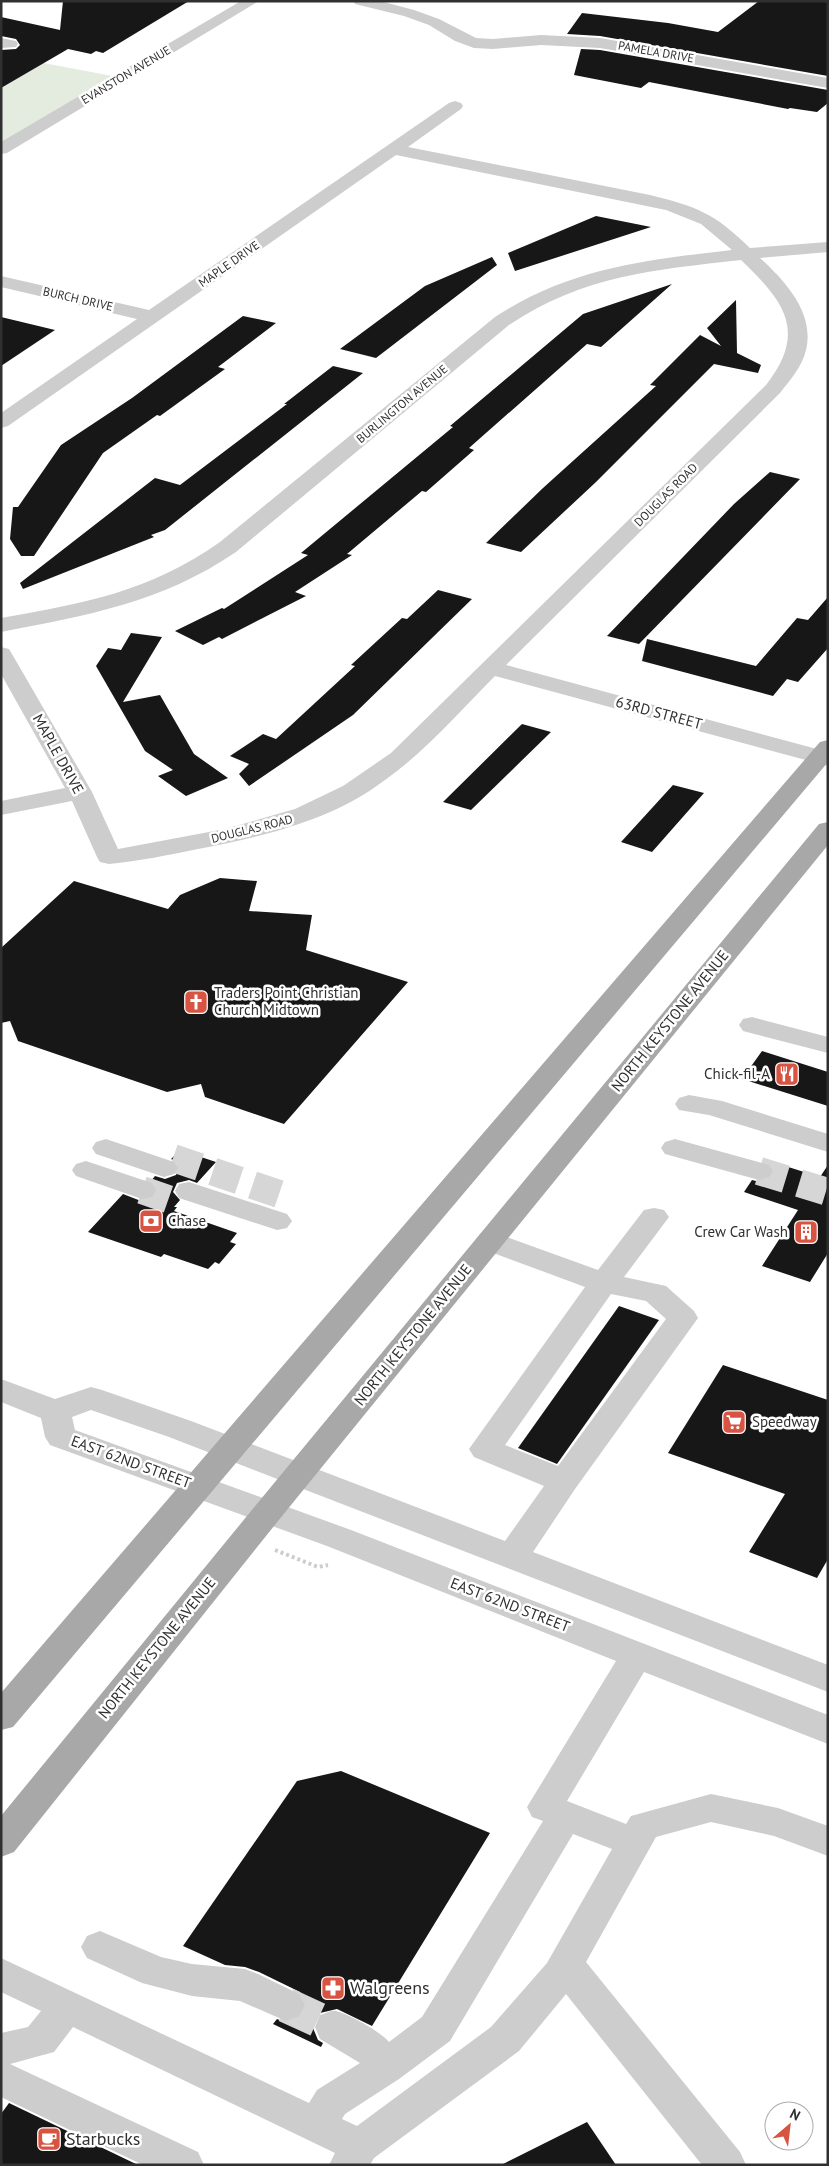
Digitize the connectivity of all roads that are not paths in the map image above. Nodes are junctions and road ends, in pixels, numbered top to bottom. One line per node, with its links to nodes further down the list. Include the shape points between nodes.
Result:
1 (252, 1): 5 (street, EVANSTON AVENUE)
2 (360, 1): 3 (street, PAMELA DRIVE, via 434,22 468,42 600,42)
3 (828, 83)
4 (456, 106): 6 (street, MAPLE DRIVE)
5 (1, 149)
6 (394, 149): 8 (street, DOUGLAS ROAD, via 666,204 708,220); 10 (street, MAPLE DRIVE)
7 (828, 247): 8 (street, BURLINGTON AVENUE)
8 (746, 254): 12 (street, BURLINGTON AVENUE, via 609,274 542,297 502,321 202,565 129,597); 14 (street, DOUGLAS ROAD, via 779,287 795,316 797,346 786,372 766,396)
9 (1, 281): 10 (street, BURCH DRIVE)
10 (154, 316): 11 (street, MAPLE DRIVE)
11 (1, 422)
12 (1, 625)
13 (1, 654): 16 (street, MAPLE DRIVE)
14 (491, 668): 15 (street, 63RD STREET); 19 (street, DOUGLAS ROAD, via 399,758 369,781 334,801 263,828)
15 (825, 754): 34 (main road)
16 (80, 792): 17 (street); 19 (street, MAPLE DRIVE)
17 (1, 808)
18 (828, 829): 30 (main road, NORTH KEYSTONE AVENUE)
19 (109, 857)
20 (752, 1025): 21 (street)
21 (828, 1045)
22 (689, 1104): 23 (street, via 712,1107)
23 (828, 1143)
24 (675, 1148): 26 (street)
25 (101, 1154): 25 (street, via 158,1174)
26 (759, 1171)
27 (189, 1191): 29 (street)
28 (654, 1216): 31 (street)
29 (277, 1222)
30 (490, 1241): 31 (street); 35 (main road, NORTH KEYSTONE AVENUE)
31 (604, 1282): 36 (street, via 485,1449); 36 (street, via 655,1293 683,1318)
32 (1, 1390): 33 (street)
33 (55, 1411): 34 (street, via 91,1398); 37 (street, EAST 62ND STREET, via 61,1437)
34 (230, 1448): 35 (street); 37 (main road)
35 (298, 1475): 38 (main road, NORTH KEYSTONE AVENUE); 39 (street)
36 (564, 1481): 39 (street)
37 (198, 1487): 38 (street, EAST 62ND STREET); 42 (main road)
38 (257, 1526): 40 (street, EAST 62ND STREET, via 339,1538); 46 (main road, NORTH KEYSTONE AVENUE)
39 (512, 1557): 41 (street)
40 (637, 1655): 43 (street, EAST 62ND STREET); 44 (street, via 546,1807)
41 (828, 1679)
42 (5, 1707)
43 (828, 1730)
44 (565, 1816): 47 (street); 55 (street, via 436,2029)
45 (828, 1841): 47 (street, via 778,1822 711,1808 644,1826)
46 (1, 1842)
47 (635, 1843): 49 (street)
48 (100, 1947): 51 (street, via 155,1972 245,1986)
49 (565, 1964): 58 (street, via 504,2039); 60 (street)
50 (1, 1974): 52 (street)
51 (286, 2005)
52 (67, 2006): 54 (street, via 40,2040); 57 (street)
53 (334, 2027): 55 (street, via 371,2048)
54 (1, 2050)
55 (385, 2067): 57 (street, via 331,2102)
56 (1, 2078): 59 (street)
57 (317, 2126): 58 (street)
58 (352, 2160)
59 (184, 2165)
60 (726, 2165)

